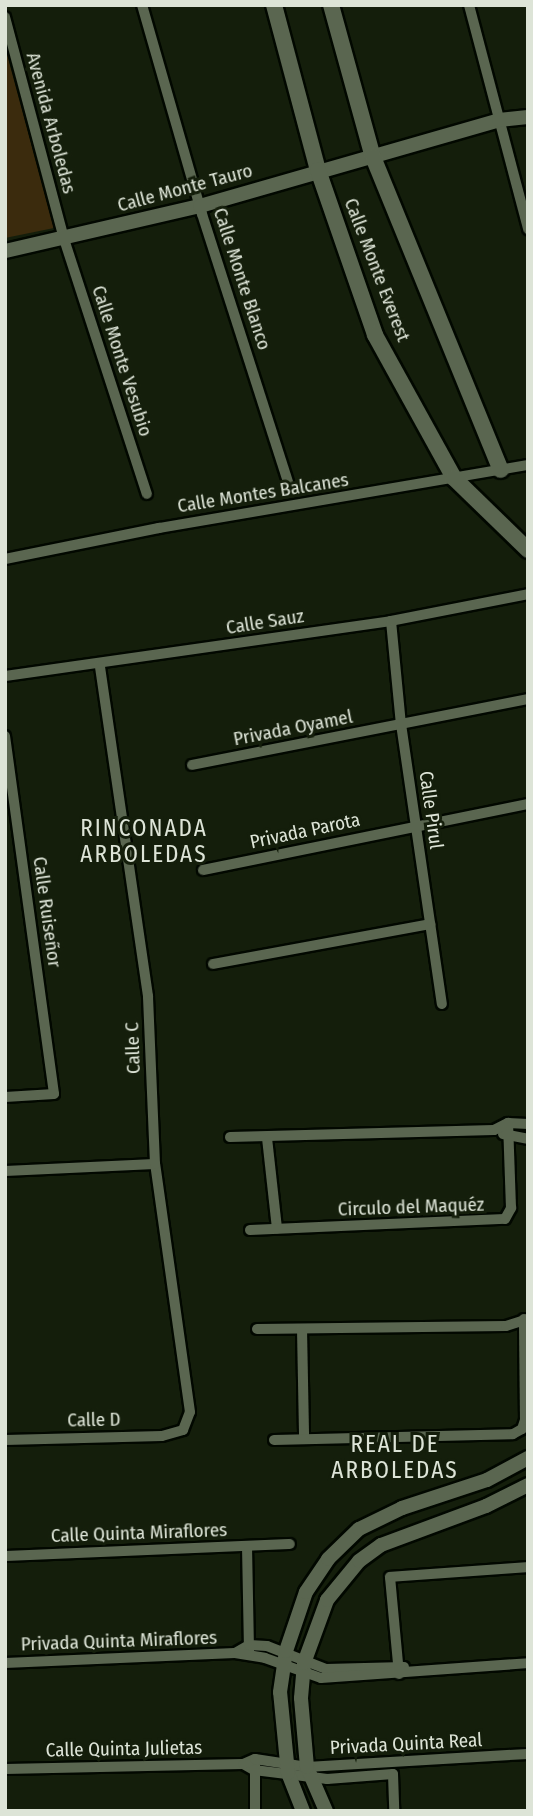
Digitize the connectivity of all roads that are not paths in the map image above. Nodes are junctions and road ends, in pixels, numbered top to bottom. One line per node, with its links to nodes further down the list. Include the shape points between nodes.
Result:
1 (142, 5): 10 (street, Calle Monte Blanco)
2 (274, 5): 9 (main road, Calle Monte Everest)
3 (331, 5): 8 (main road, Calle Monte Everest)
4 (469, 5): 7 (street)
5 (5, 17): 12 (street, Avenida Arboledas)
6 (528, 117): 7 (street, Calle Monte Tauro)
7 (499, 120): 8 (street, Calle Monte Tauro); 11 (street)
8 (373, 157): 9 (street, Calle Monte Tauro); 15 (main road, Calle Monte Everest)
9 (318, 170): 10 (street, Calle Monte Tauro); 16 (main road, Calle Monte Everest, via 375,335)
10 (200, 206): 12 (street, Calle Monte Tauro); 17 (street, Calle Monte Blanco)
11 (528, 229)
12 (64, 239): 13 (street, Calle Monte Tauro); 18 (street, Calle Monte Vesubio)
13 (5, 251)
14 (528, 465): 15 (street, Calle Montes Balcanes)
15 (501, 470): 16 (street, Calle Montes Balcanes)
16 (454, 478): 19 (main road, Calle Monte Everest); 20 (street, Calle Montes Balcanes)
17 (288, 482)
18 (147, 494)
19 (528, 550)
20 (5, 559)
21 (528, 594): 22 (street, Calle Sauz)
22 (391, 621): 23 (street, Calle Sauz); 26 (street, Calle Pirul)
23 (100, 664): 24 (street, Calle Sauz); 43 (street, Calle C, via 148,996)
24 (5, 676)
25 (528, 699): 26 (street, Privada Oyamel)
26 (401, 724): 28 (street, Privada Oyamel); 30 (street, Calle Pirul)
27 (5, 736): 35 (street, Calle Ruiseñor, via 54,1094)
28 (192, 765)
29 (528, 804): 30 (street, Privada Parota)
30 (416, 825): 31 (street, Privada Parota); 32 (street, Calle Pirul)
31 (203, 870)
32 (430, 924): 33 (street); 34 (street, Calle Pirul)
33 (213, 964)
34 (442, 1004)
35 (5, 1097)
36 (508, 1123): 37 (street); 38 (street); 39 (street, Circulo del Maquéz)
37 (528, 1124)
38 (494, 1130): 39 (street); 41 (street)
39 (508, 1137): 42 (street); 45 (street, Circulo del Maquéz, via 511,1208 505,1219)
40 (230, 1138): 41 (street)
41 (267, 1138): 45 (street)
42 (528, 1139)
43 (155, 1164): 44 (street); 52 (street, Calle C, via 190,1412)
44 (5, 1171)
45 (277, 1228): 46 (street, Circulo del Maquéz)
46 (250, 1230)
47 (526, 1319): 48 (street); 51 (street)
48 (506, 1326): 50 (street); 51 (street)
49 (257, 1329): 50 (street)
50 (302, 1329): 53 (street)
51 (526, 1334): 53 (street, via 525,1420 522,1429 513,1434)
52 (183, 1430): 54 (street, Calle D, via 162,1436)
53 (304, 1438): 55 (street)
54 (5, 1440)
55 (274, 1440)
56 (528, 1458): 63 (street, via 487,1480 402,1508 359,1530 328,1559 306,1592)
57 (528, 1485): 69 (street, via 486,1506 409,1531 359,1561 327,1600)
58 (290, 1544): 59 (street)
59 (247, 1546): 60 (street, Calle Quinta Miraflores); 62 (street, Calle Quinta Miraflores)
60 (5, 1556)
61 (528, 1567): 70 (street, via 390,1577)
62 (249, 1646): 63 (street); 64 (street, Privada Quinta Miraflores); 65 (street, Calle Quinta Miraflores)
63 (286, 1651): 68 (street); 69 (street)
64 (235, 1653): 65 (street, Privada Quinta Miraflores); 66 (street, Privada Quinta Miraflores)
65 (249, 1658): 68 (street, Privada Quinta Miraflores, via 265,1658)
66 (5, 1663)
67 (528, 1663): 70 (street)
68 (284, 1667): 69 (street, Privada Quinta Miraflores); 73 (street, via 281,1718)
69 (303, 1669): 70 (street); 75 (street)
70 (399, 1670)
71 (528, 1754): 75 (street, Privada Quinta Real)
72 (255, 1764): 73 (street); 74 (street, Calle Quinta Julietas); 76 (street)
73 (288, 1768): 75 (street, Privada Quinta Real); 77 (street)
74 (5, 1769)
75 (309, 1772): 78 (street); 79 (street, Privada Quinta Real, via 393,1774)
76 (255, 1811)
77 (303, 1811)
78 (326, 1811)
79 (394, 1811)

